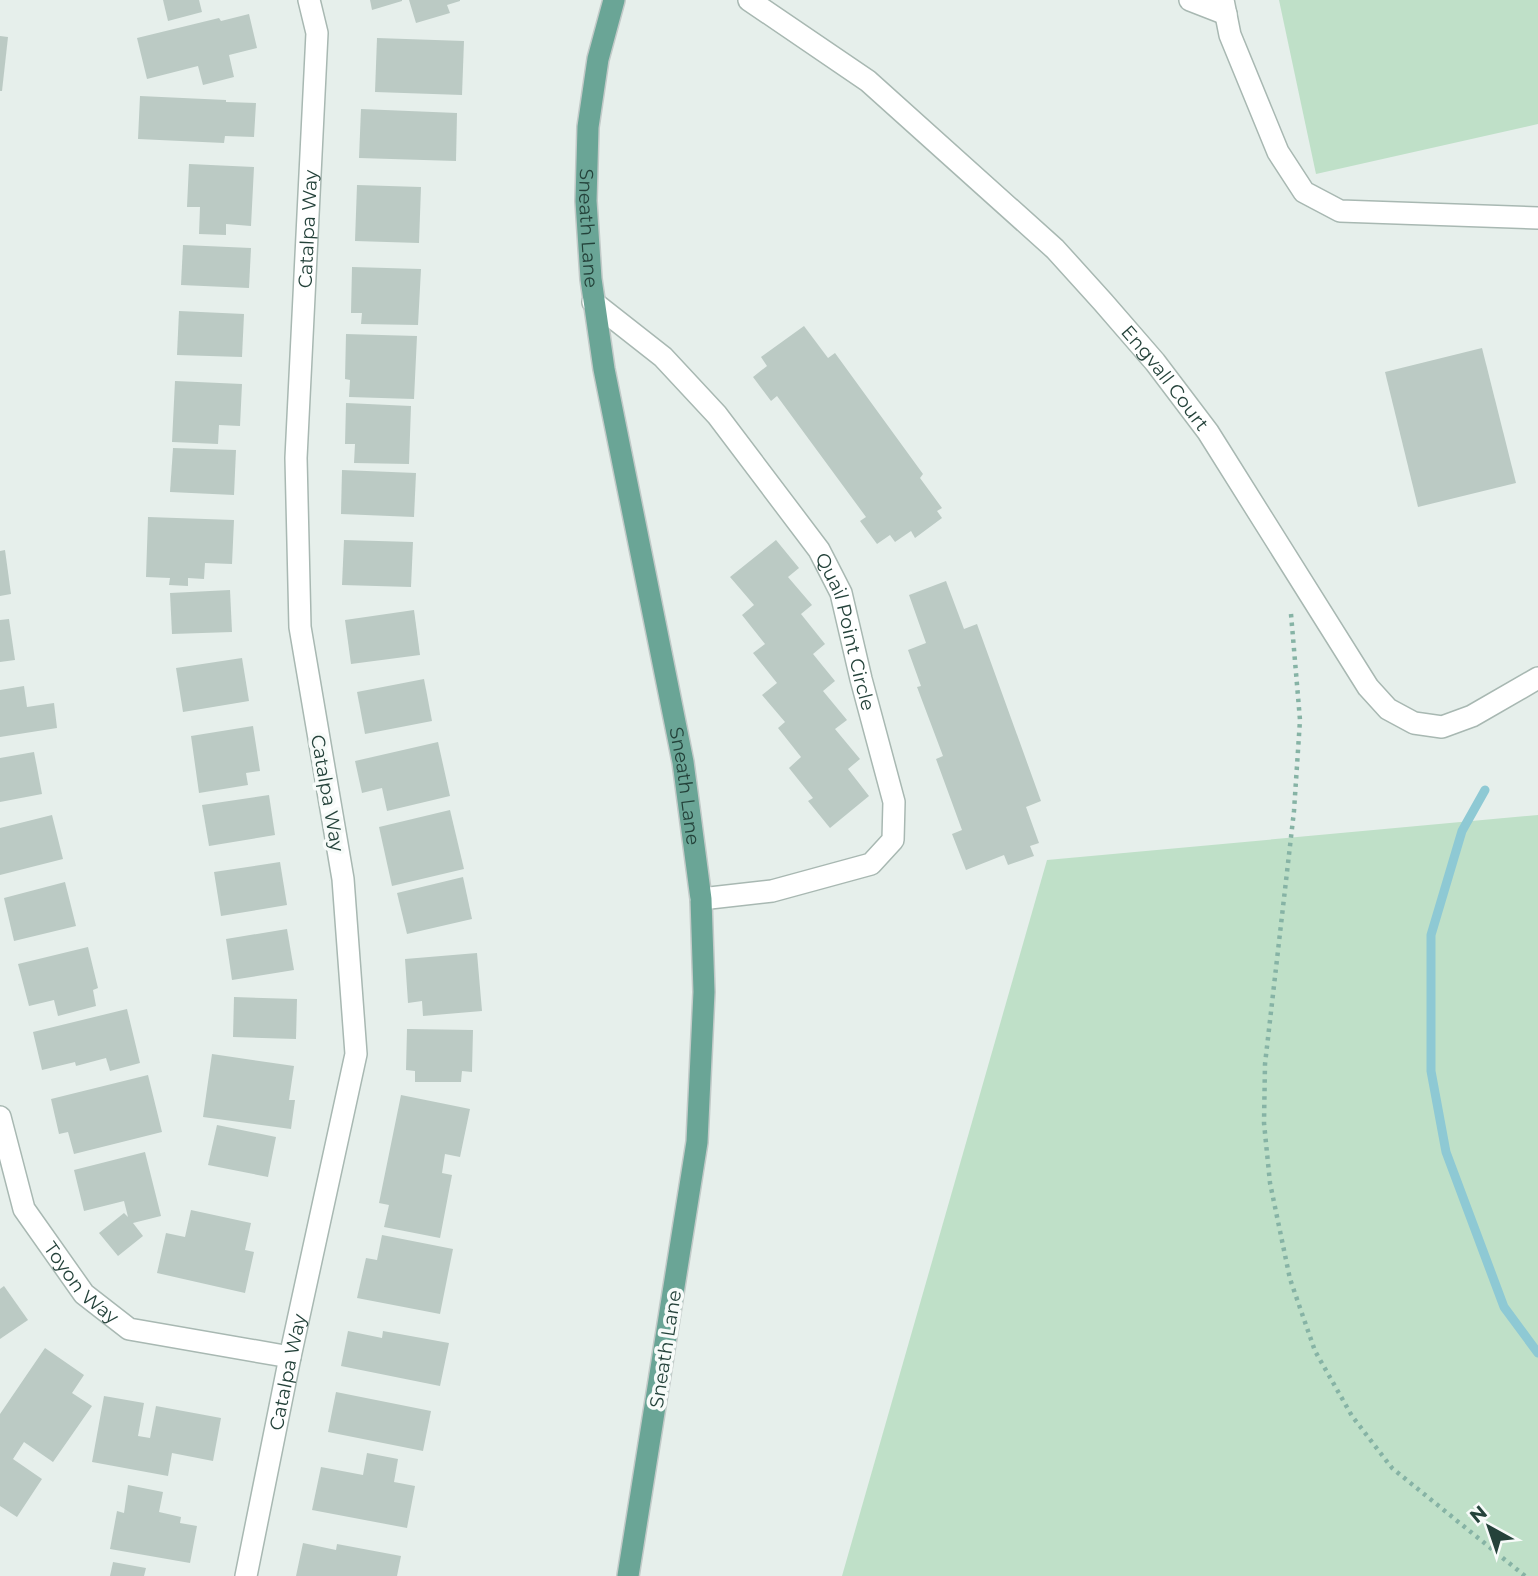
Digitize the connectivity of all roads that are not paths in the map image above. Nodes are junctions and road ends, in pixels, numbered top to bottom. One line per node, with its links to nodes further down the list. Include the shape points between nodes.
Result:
1 (309, 0): 11 (street, Catalpa Way, via 317,33 296,458 300,627 343,879 356,1054)
2 (614, 0): 7 (main road, Sneath Lane, via 598,59 588,127 586,201)
3 (749, 0): 8 (street, Engvall Court, via 868,81 1055,249 1103,302 1208,432 1368,687 1388,709 1414,723 1442,727 1472,716)
4 (1190, 0): 5 (street)
5 (1225, 7): 6 (street, via 1230,35 1278,152 1304,192 1340,211)
6 (1538, 218)
7 (593, 303): 9 (main road, Sneath Lane, via 684,762); 9 (street, Quail Point Circle, via 663,357 717,415 819,550 841,593 894,802 893,840 871,863 772,891)
8 (1538, 678)
9 (701, 899): 13 (main road, Sneath Lane, via 704,1004 697,1142)
10 (0, 1117): 11 (street, Toyon Way, via 24,1209 84,1294 129,1329)
11 (290, 1357): 12 (street, Catalpa Way)
12 (247, 1576)
13 (628, 1576)

